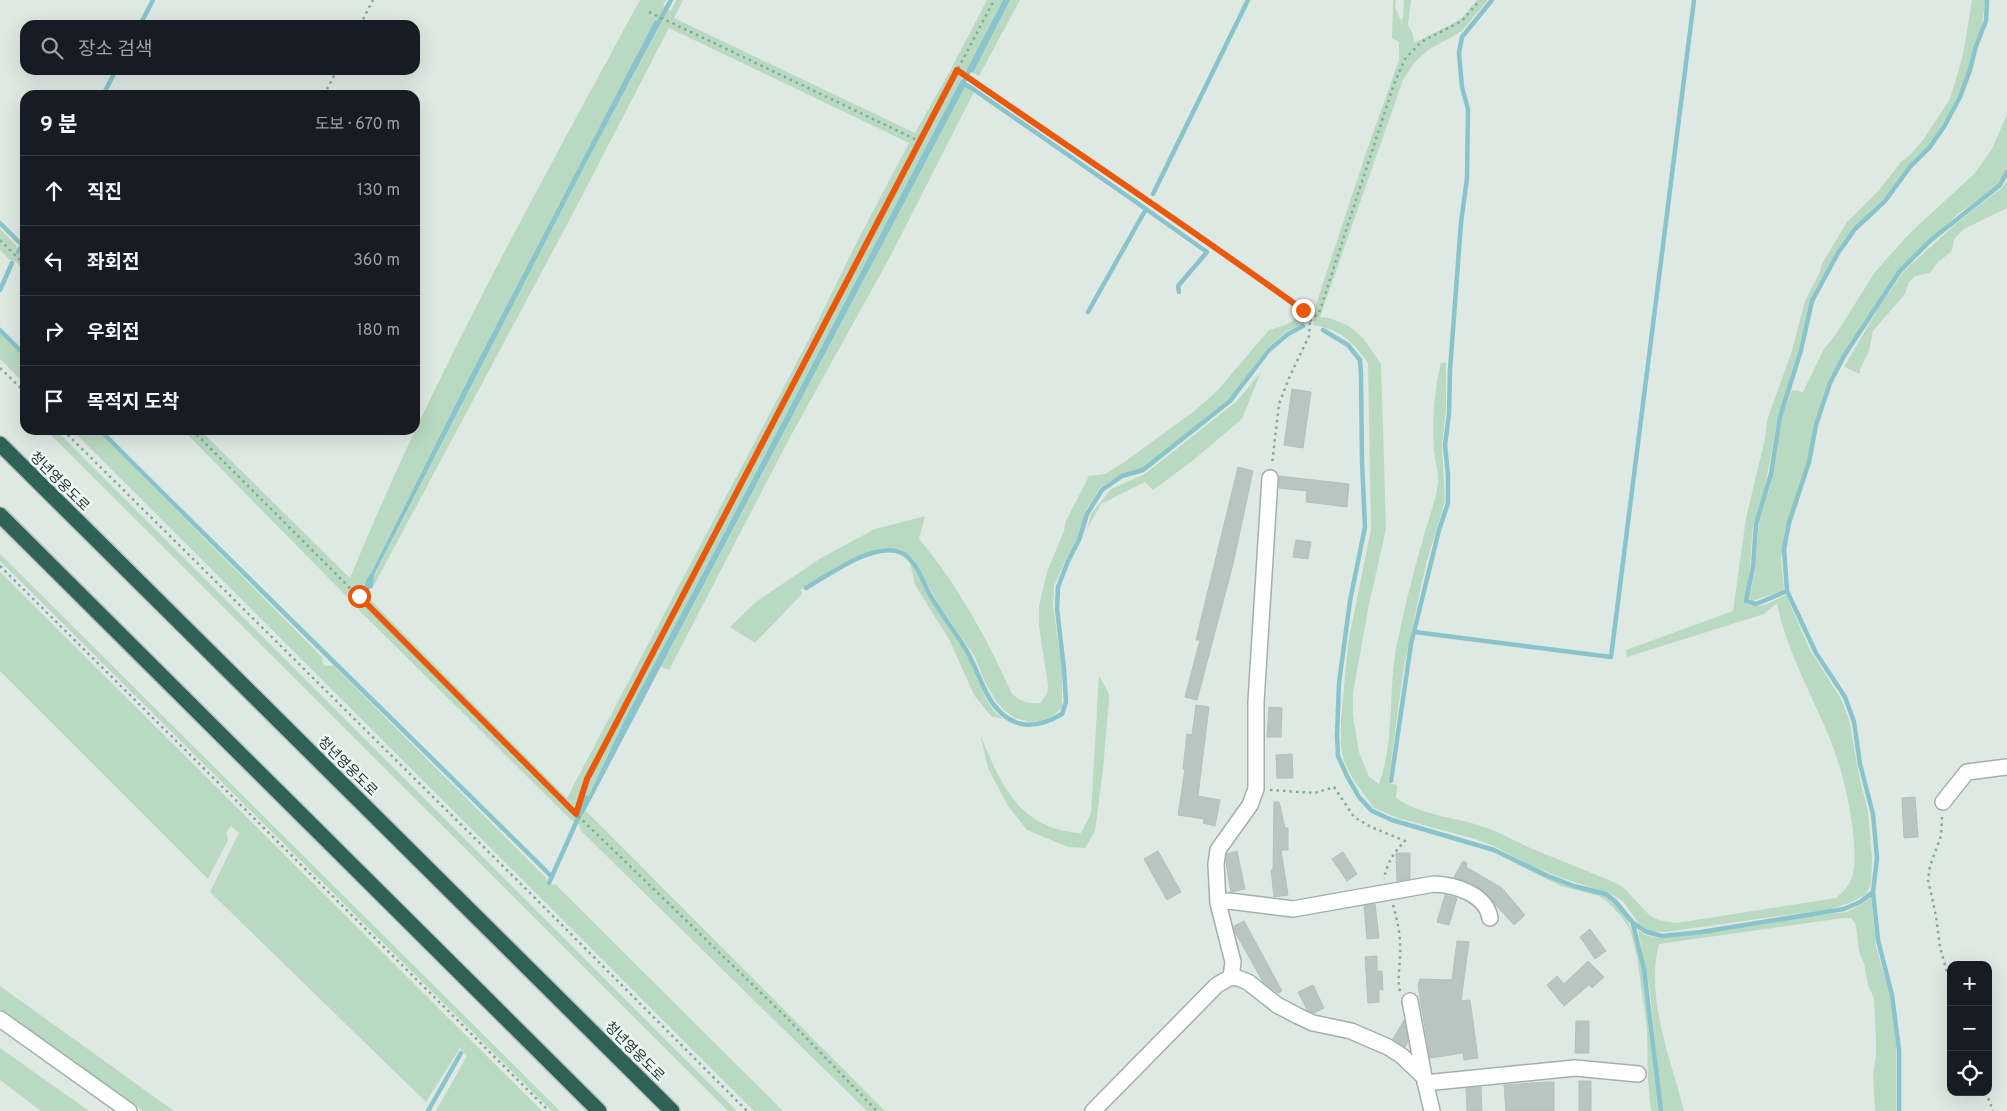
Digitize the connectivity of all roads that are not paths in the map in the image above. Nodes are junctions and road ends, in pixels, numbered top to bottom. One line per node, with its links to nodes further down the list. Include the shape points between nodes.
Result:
1 (0, 444): 15 (highway, 청년영웅도로)
2 (1270, 478): 6 (street, via 1256,702 1256,789 1250,805 1218,850)
3 (0, 515): 14 (highway)
4 (2007, 767): 5 (street, via 1967,772)
5 (1942, 802)
6 (1218, 903): 7 (street, via 1229,901 1293,909 1434,884 1464,891 1478,899 1488,908); 8 (street, via 1232,962)
7 (1490, 918)
8 (1230, 978): 12 (street, via 1248,982 1298,1016 1350,1031 1388,1047 1402,1056); 16 (street, via 1216,985)
9 (1410, 1001): 12 (street)
10 (0, 1019): 13 (street)
11 (1638, 1074): 12 (street, via 1575,1068)
12 (1424, 1080): 17 (street)
13 (129, 1111)
14 (599, 1111)
15 (672, 1111)
16 (1093, 1111)
17 (1432, 1111)

